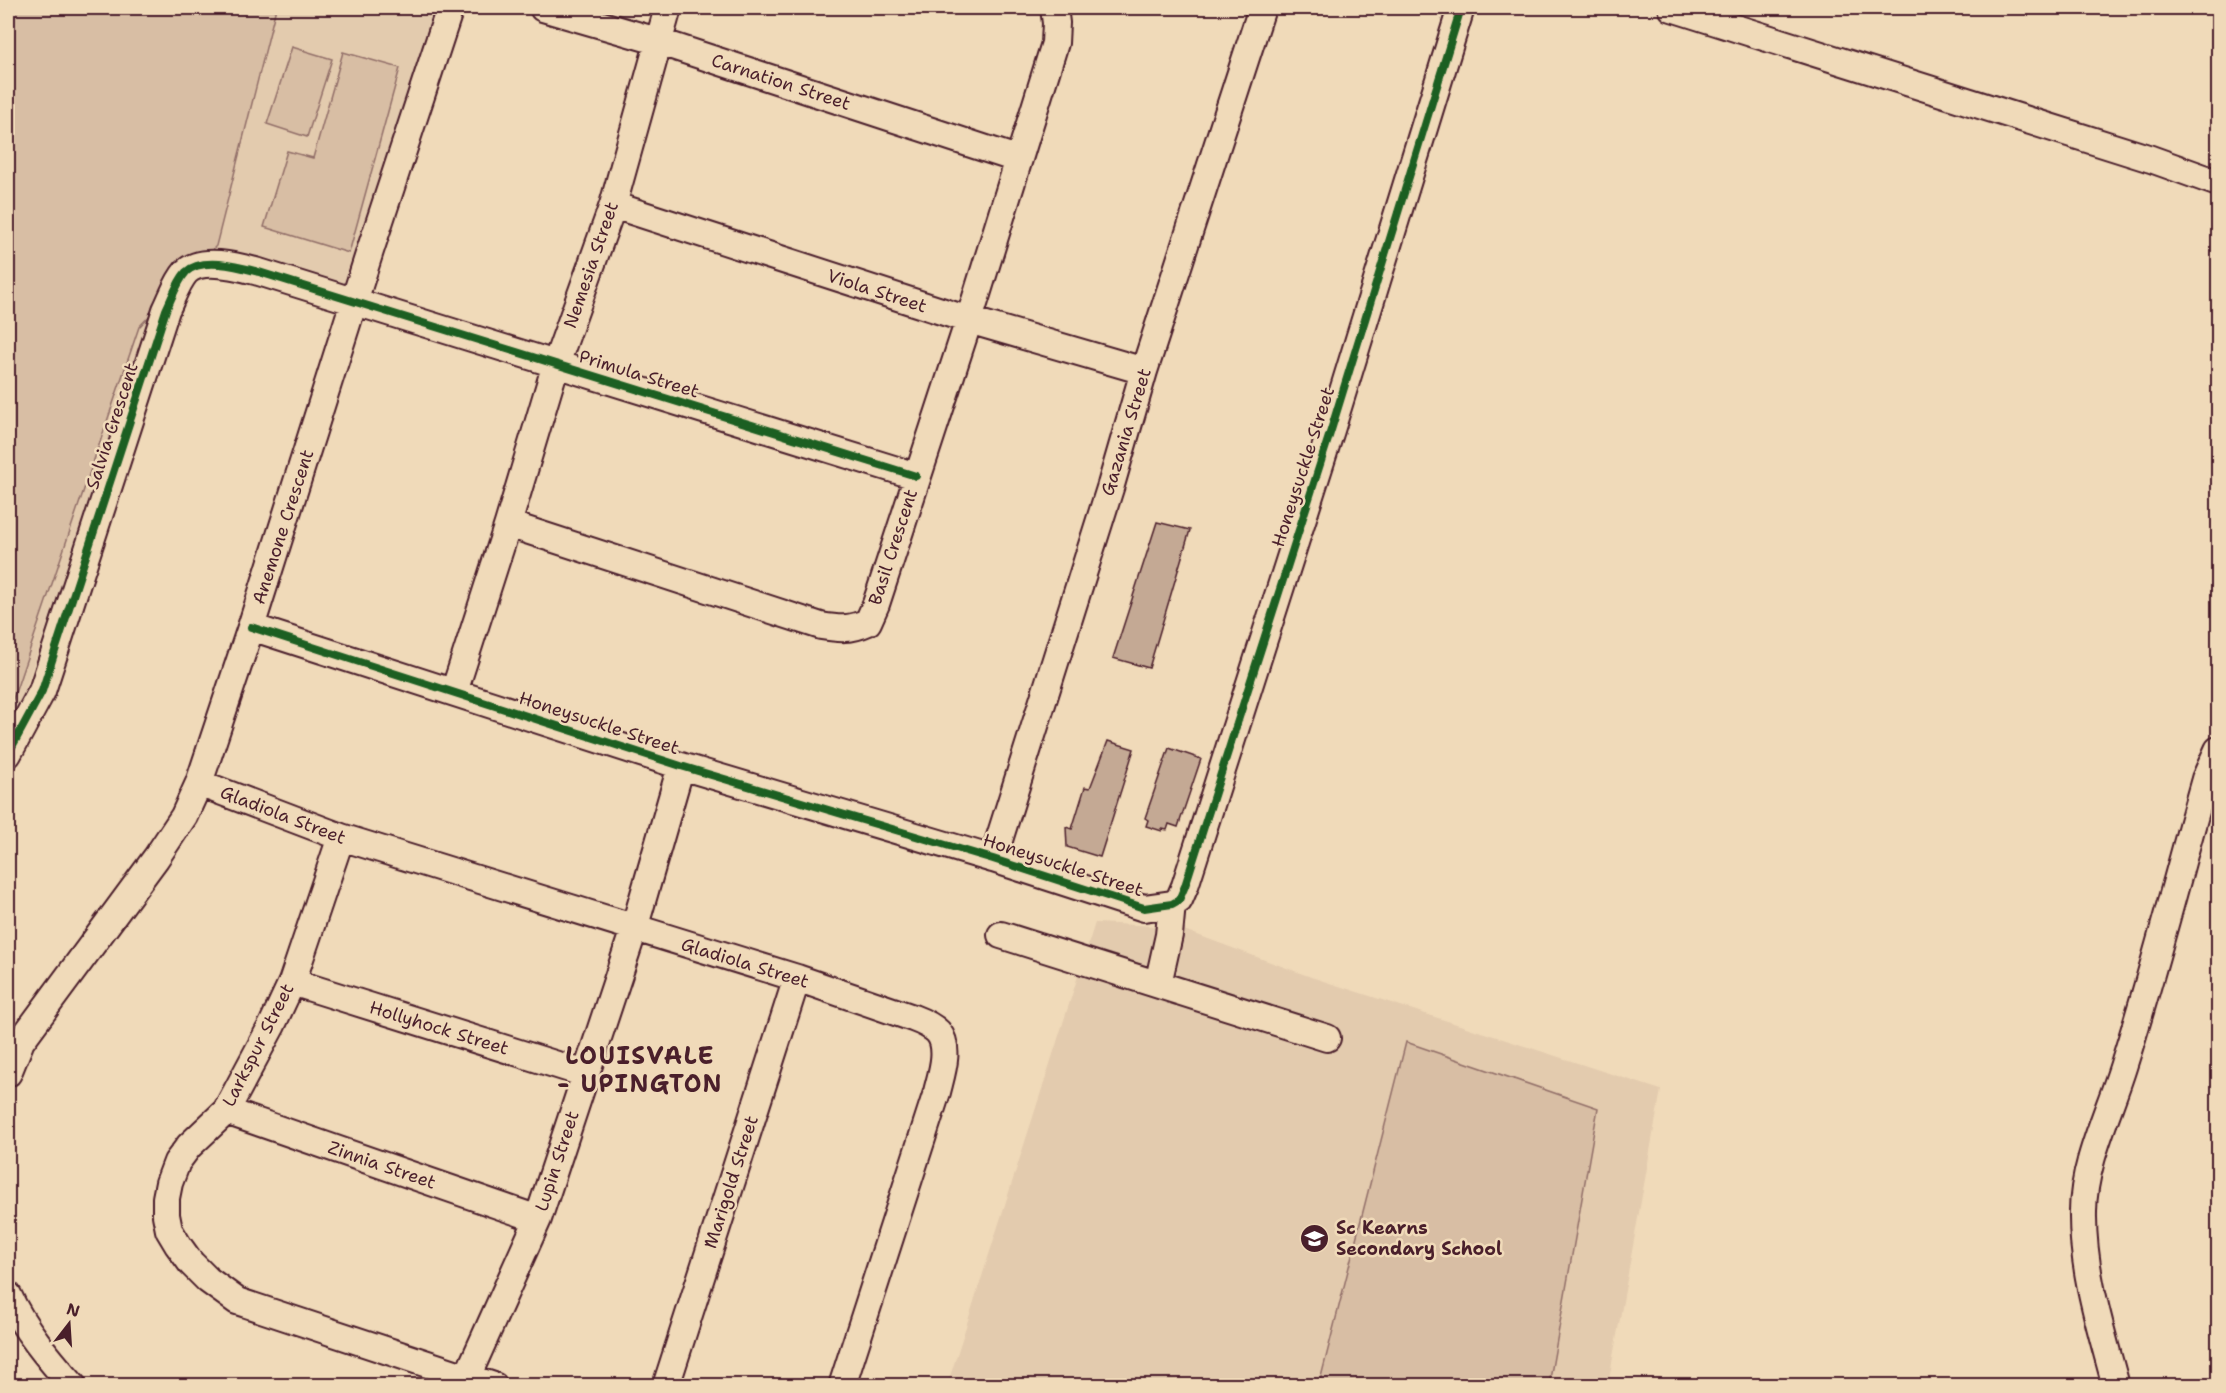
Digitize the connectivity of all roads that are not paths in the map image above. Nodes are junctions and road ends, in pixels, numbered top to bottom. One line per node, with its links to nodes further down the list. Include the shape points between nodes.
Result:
1 (450, 8): 12 (street, Anemone Crescent)
2 (543, 8): 8 (street, Carnation Street)
3 (668, 8): 8 (street, Nemesia Street)
4 (1054, 8): 9 (street, Basil Crescent, via 1055,43)
5 (1262, 8): 15 (street, Gazania Street)
6 (1461, 8): 27 (street, Honeysuckle Street, via 1185,886 1179,900)
7 (1672, 8): 10 (street)
8 (657, 41): 9 (street, Carnation Street); 11 (street, Nemesia Street)
9 (1017, 159): 13 (street, Basil Crescent)
10 (2218, 183)
11 (613, 205): 13 (street, Viola Street); 14 (street, Nemesia Street)
12 (353, 303): 14 (street, Primula Street); 18 (street, Anemone Crescent); 21 (street, Salvia Crescent, via 232,265 210,264 192,268 183,275 166,310 42,692)
13 (969, 320): 15 (street, Viola Street); 16 (street, Basil Crescent)
14 (556, 364): 16 (street, Primula Street); 17 (street, Nemesia Street)
15 (1144, 371): 26 (street, Gazania Street)
16 (916, 476): 17 (street, Basil Crescent, via 876,604 868,622 854,628 821,626)
17 (508, 524): 19 (street, Nemesia Street)
18 (251, 627): 19 (street, Honeysuckle Street); 24 (street, Anemone Crescent)
19 (454, 692): 22 (street, Honeysuckle Street)
20 (2218, 750): 23 (street)
21 (8, 753)
22 (681, 766): 26 (street, Honeysuckle Street); 28 (street, Lupin Street)
23 (2212, 781): 45 (street, via 2087,1179 2083,1237 2097,1315)
24 (199, 783): 25 (street, Gladiola Street); 33 (street, Anemone Crescent, via 184,816 156,858)
25 (341, 837): 28 (street, Gladiola Street); 31 (street, Larkspur Street)
26 (993, 859): 27 (street, Honeysuckle Street, via 1144,908)
27 (1172, 904): 32 (street)
28 (634, 929): 30 (street, Gladiola Street); 36 (street, Lupin Street)
29 (1001, 935): 32 (street)
30 (797, 978): 43 (street, Marigold Street); 44 (street, Gladiola Street, via 920,1021 939,1033 944,1046 937,1092)
31 (292, 981): 36 (street, Hollyhock Street); 37 (street, Larkspur Street)
32 (1158, 984): 34 (street)
33 (14, 1036): 35 (street, Anemone Crescent)
34 (1327, 1038)
35 (8, 1073)
36 (586, 1074): 38 (street, Lupin Street)
37 (226, 1111): 38 (street, Zinnia Street); 40 (street, Larkspur Street, via 189,1146 169,1182 169,1230 190,1263 237,1301)
38 (538, 1219): 40 (street, Lupin Street)
39 (8, 1295): 41 (street, via 16,1313)
40 (466, 1377): 42 (street, Larkspur Street)
41 (74, 1386)
42 (494, 1386)
43 (666, 1386)
44 (842, 1386)
45 (2116, 1386)

